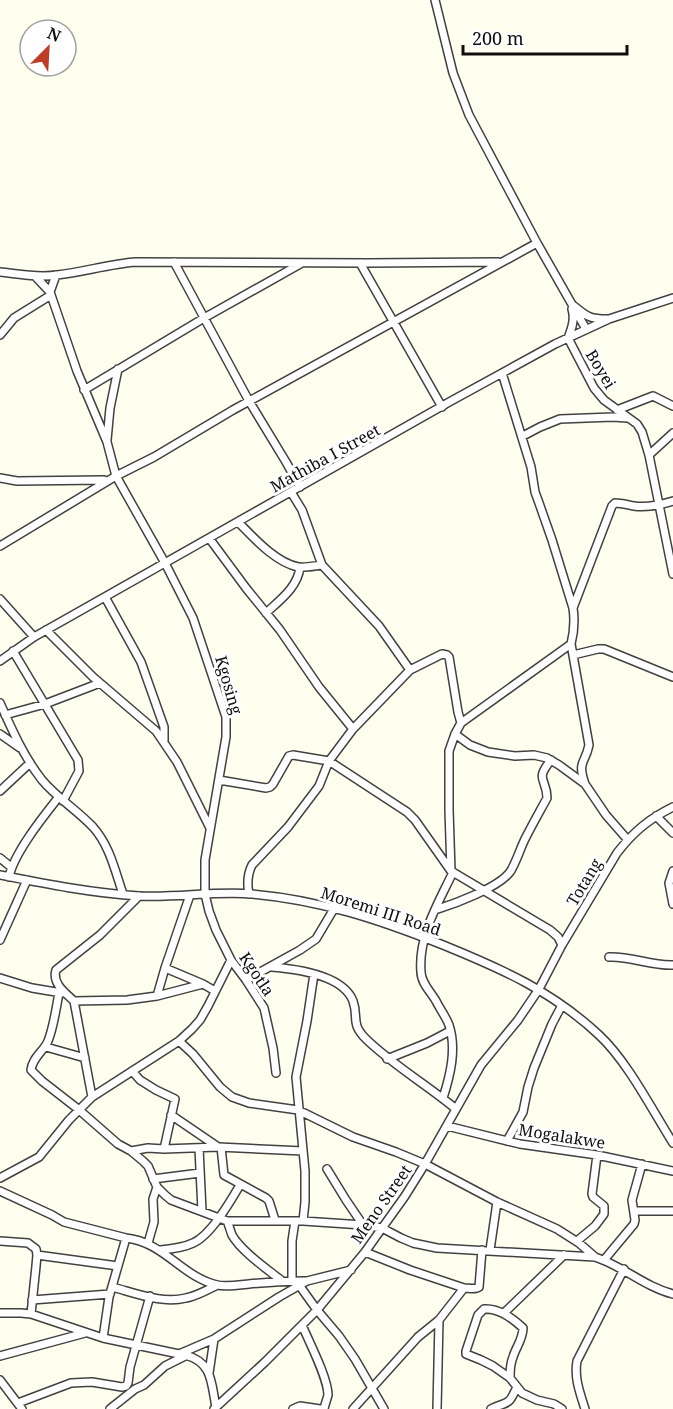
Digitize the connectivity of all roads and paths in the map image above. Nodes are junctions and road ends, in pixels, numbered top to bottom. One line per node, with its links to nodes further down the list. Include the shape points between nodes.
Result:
1 (435, 0): 2 (street, via 451,65 469,115)
2 (537, 243): 5 (street); 12 (street)
3 (174, 262): 4 (street); 8 (street, via 114,264); 13 (street)
4 (304, 262): 6 (street); 13 (street)
5 (501, 262): 6 (street); 15 (street)
6 (360, 263): 15 (street)
7 (0, 272): 9 (street)
8 (56, 275): 9 (street); 10 (street)
9 (35, 276): 10 (street)
10 (50, 294): 17 (street, via 14,318); 21 (street)
11 (673, 298): 14 (street, Mathiba I Street)
12 (570, 303): 14 (street, via 586,316); 16 (street); 18 (street, via 574,315)
13 (204, 318): 19 (street); 22 (street)
14 (609, 319): 16 (street, Mathiba I Street)
15 (393, 321): 22 (street); 24 (street)
16 (586, 329): 18 (street, Mathiba I Street)
17 (0, 335)
18 (568, 338): 20 (street, Mathiba I Street); 25 (street, Boyei, via 594,388)
19 (118, 369): 21 (street); 29 (street)
20 (502, 373): 24 (street, Mathiba I Street); 28 (street)
21 (84, 390): 29 (street)
22 (249, 401): 31 (street); 34 (street)
23 (673, 406): 25 (street, via 653,396)
24 (442, 407): 34 (street, Mathiba I Street)
25 (617, 410): 26 (street, Boyei)
26 (629, 419): 28 (street, via 560,419); 30 (street, Boyei, via 642,432)
27 (673, 433): 30 (street)
28 (523, 436): 47 (street, via 535,492)
29 (107, 442): 31 (street, Kgosing)
30 (649, 455): 37 (street, Boyei)
31 (116, 476): 33 (street); 41 (street, Kgosing)
32 (0, 478): 33 (street)
33 (107, 480): 40 (street)
34 (300, 487): 35 (street, Mathiba I Street)
35 (291, 492): 38 (street, Mathiba I Street); 42 (street, via 302,510)
36 (673, 501): 37 (street)
37 (659, 506): 44 (street, Boyei); 47 (street, via 612,506)
38 (238, 522): 39 (street, Mathiba I Street); 43 (street, via 270,552)
39 (209, 538): 41 (street, Mathiba I Street); 48 (street)
40 (0, 546)
41 (165, 563): 45 (street, Mathiba I Street); 70 (street, Kgosing, via 193,618 226,717)
42 (322, 565): 43 (street); 55 (street, via 379,626)
43 (300, 567): 48 (street, via 295,585)
44 (673, 574)
45 (105, 597): 49 (street, Mathiba I Street); 65 (street, via 141,662 164,727)
46 (0, 598): 50 (street)
47 (573, 608): 51 (street)
48 (266, 613): 62 (street)
49 (46, 630): 50 (street, Mathiba I Street); 57 (street)
50 (34, 637): 52 (street, Mathiba I Street)
51 (571, 644): 53 (street); 61 (street)
52 (13, 651): 54 (street, Mathiba I Street); 59 (street)
53 (573, 655): 56 (street, via 604,649); 71 (street, via 589,745 580,766)
54 (0, 661)
55 (410, 670): 61 (street, via 447,654); 62 (street)
56 (673, 677)
57 (99, 682): 59 (street); 65 (street)
58 (0, 703): 60 (street)
59 (45, 704): 60 (street); 73 (street, via 78,760 79,771)
60 (5, 715): 66 (street)
61 (461, 723): 64 (street)
62 (353, 729): 68 (street)
63 (0, 734): 66 (street)
64 (455, 734): 67 (street, via 488,752); 82 (street, via 449,751)
65 (164, 741): 76 (street)
66 (22, 749): 69 (street)
67 (551, 760): 71 (street); 86 (street, via 542,774 548,798 510,872)
68 (329, 762): 70 (street, via 289,756 273,784 266,788); 82 (street, via 407,812); 89 (street, via 319,786 252,866)
69 (30, 764): 72 (street); 73 (street)
70 (219, 780): 76 (street, Kgosing)
71 (585, 784): 78 (street)
72 (0, 791)
73 (61, 799): 80 (street, via 44,816); 87 (street, via 98,834)
74 (673, 807): 75 (street, Totang)
75 (656, 816): 77 (street); 78 (street, Totang)
76 (210, 828): 88 (street, Kgosing)
77 (673, 833)
78 (627, 839): 97 (street, Totang)
79 (0, 858): 80 (street)
80 (11, 867): 84 (street)
81 (673, 871): 92 (street, via 669,883)
82 (452, 872): 86 (street); 94 (street)
83 (0, 875): 84 (street, Moremi III Road)
84 (9, 877): 85 (street, Moremi III Road)
85 (27, 880): 87 (street, Moremi III Road); 96 (street)
86 (484, 890): 94 (street); 97 (street, via 550,930)
87 (123, 894): 91 (street, Moremi III Road)
88 (205, 894): 89 (street, Moremi III Road); 90 (street, Moremi III Road); 99 (street, Kgotla)
89 (249, 894): 93 (street, Moremi III Road)
90 (190, 895): 91 (street, Moremi III Road); 102 (street)
91 (139, 896): 109 (street, via 100,935 56,970 55,978)
92 (673, 904)
93 (335, 907): 95 (street, Moremi III Road); 101 (street, via 316,939)
94 (435, 910): 95 (street)
95 (423, 937): 107 (street, Moremi III Road); 113 (street, via 422,978)
96 (0, 940)
97 (562, 945): 107 (street, Totang)
98 (609, 957): 100 (street)
99 (231, 960): 105 (street, Kgotla); 108 (street)
100 (673, 965)
101 (272, 967): 103 (street); 105 (street)
102 (165, 968): 106 (street); 110 (street)
103 (314, 974): 117 (street, via 351,997 360,1033); 124 (street, via 297,1071)
104 (0, 978): 109 (street)
105 (246, 980): 119 (street, Kgotla, via 264,1008)
106 (203, 984): 108 (street); 110 (street)
107 (539, 989): 112 (street, Moremi III Road); 123 (street, Meno Street, via 480,1065)
108 (215, 991): 114 (street, via 200,1020)
109 (63, 993): 111 (street); 115 (street)
110 (158, 996): 111 (street)
111 (74, 1001): 116 (street)
112 (562, 1005): 127 (street, via 534,1068 523,1112); 128 (street, Moremi III Road, via 610,1046)
113 (450, 1031): 117 (street); 121 (street, via 452,1058)
114 (179, 1041): 118 (street); 124 (street, via 232,1097)
115 (46, 1047): 116 (street); 122 (street, via 31,1070)
116 (86, 1058): 120 (street)
117 (387, 1059): 121 (street)
118 (132, 1071): 120 (street); 125 (street, via 140,1080 174,1098)
119 (276, 1073)
120 (92, 1097): 122 (street)
121 (443, 1098): 123 (street)
122 (78, 1109): 132 (street); 140 (street, via 39,1157)
123 (456, 1109): 126 (street, Meno Street)
124 (298, 1110): 133 (street); 135 (street, via 353,1137)
125 (171, 1115): 129 (street); 131 (street)
126 (447, 1126): 127 (street, Mogalakwe); 135 (street, Meno Street)
127 (507, 1141): 134 (street, Mogalakwe)
128 (673, 1143)
129 (220, 1147): 130 (street); 133 (street); 142 (street, via 224,1175)
130 (199, 1148): 131 (street); 139 (street)
131 (164, 1149): 132 (street)
132 (131, 1151): 141 (street, via 148,1166)
133 (303, 1151): 152 (street, via 305,1202)
134 (597, 1155): 136 (street, Mogalakwe); 157 (street, via 592,1194 605,1210 595,1226)
135 (425, 1164): 145 (street); 154 (street, Meno Street)
136 (642, 1164): 138 (street, Mogalakwe); 147 (street, via 632,1195)
137 (327, 1169): 153 (street)
138 (673, 1171)
139 (200, 1173): 141 (street); 146 (street)
140 (0, 1178)
141 (153, 1179): 143 (street)
142 (240, 1185): 149 (street); 150 (street, via 268,1200)
143 (157, 1187): 146 (street, via 171,1200); 158 (street)
144 (0, 1191): 155 (street, via 64,1222)
145 (498, 1202): 157 (street); 160 (street)
146 (202, 1211): 149 (street)
147 (634, 1211): 148 (street); 165 (street, via 634,1224)
148 (673, 1211)
149 (219, 1218): 151 (street); 159 (street, via 196,1241)
150 (275, 1220): 151 (street); 152 (street)
151 (227, 1221): 169 (street, via 238,1243)
152 (299, 1221): 153 (street); 170 (street, via 292,1241)
153 (363, 1225): 154 (street)
154 (381, 1228): 160 (street, via 413,1243); 161 (street, Meno Street)
155 (126, 1238): 158 (street); 166 (street)
156 (0, 1241): 162 (street, via 28,1243)
157 (577, 1241): 164 (street)
158 (148, 1243): 159 (street)
159 (160, 1250): 172 (street, via 189,1272)
160 (486, 1250): 163 (street); 174 (street, via 479,1287)
161 (365, 1252): 168 (street, Meno Street); 174 (street)
162 (37, 1255): 166 (street); 178 (street)
163 (564, 1255): 164 (street); 181 (street)
164 (595, 1257): 165 (street)
165 (604, 1260): 167 (street)
166 (118, 1266): 175 (street)
167 (624, 1269): 176 (street); 206 (street, via 577,1361 577,1381)
168 (351, 1270): 171 (street); 179 (street, Meno Street)
169 (282, 1281): 170 (street); 172 (street)
170 (292, 1281): 171 (street)
171 (308, 1281): 173 (street)
172 (217, 1285): 177 (street, via 185,1298)
173 (299, 1285): 179 (street); 187 (street)
174 (464, 1288): 183 (street)
175 (111, 1291): 177 (street); 178 (street); 186 (street)
176 (673, 1294)
177 (150, 1296): 188 (street)
178 (32, 1300): 182 (street)
179 (316, 1310): 184 (street, Meno Street); 195 (street, via 339,1336)
180 (0, 1313): 182 (street)
181 (504, 1313): 192 (street, via 523,1330 510,1365); 192 (street, via 491,1308 480,1312 465,1352)
182 (31, 1314): 185 (street)
183 (440, 1320): 195 (street, via 418,1337); 203 (street)
184 (302, 1325): 197 (street, Meno Street); 200 (street, via 327,1388)
185 (85, 1333): 186 (street); 190 (street)
186 (103, 1338): 188 (street)
187 (214, 1339): 189 (street); 191 (street)
188 (136, 1346): 189 (street); 196 (street, via 126,1386 71,1383)
189 (183, 1355): 191 (street, via 201,1361); 198 (street)
190 (0, 1356)
191 (209, 1373): 197 (street)
192 (510, 1378): 194 (street)
193 (0, 1380): 196 (street)
194 (517, 1387): 204 (street, via 507,1404); 205 (street, via 528,1396)
195 (372, 1388): 201 (street); 202 (street)
196 (20, 1406)
197 (215, 1408)
198 (110, 1409)
199 (293, 1409): 200 (street)
200 (322, 1409)
201 (353, 1409)
202 (384, 1409)
203 (436, 1409)
204 (491, 1409)
205 (562, 1409)
206 (585, 1409)

